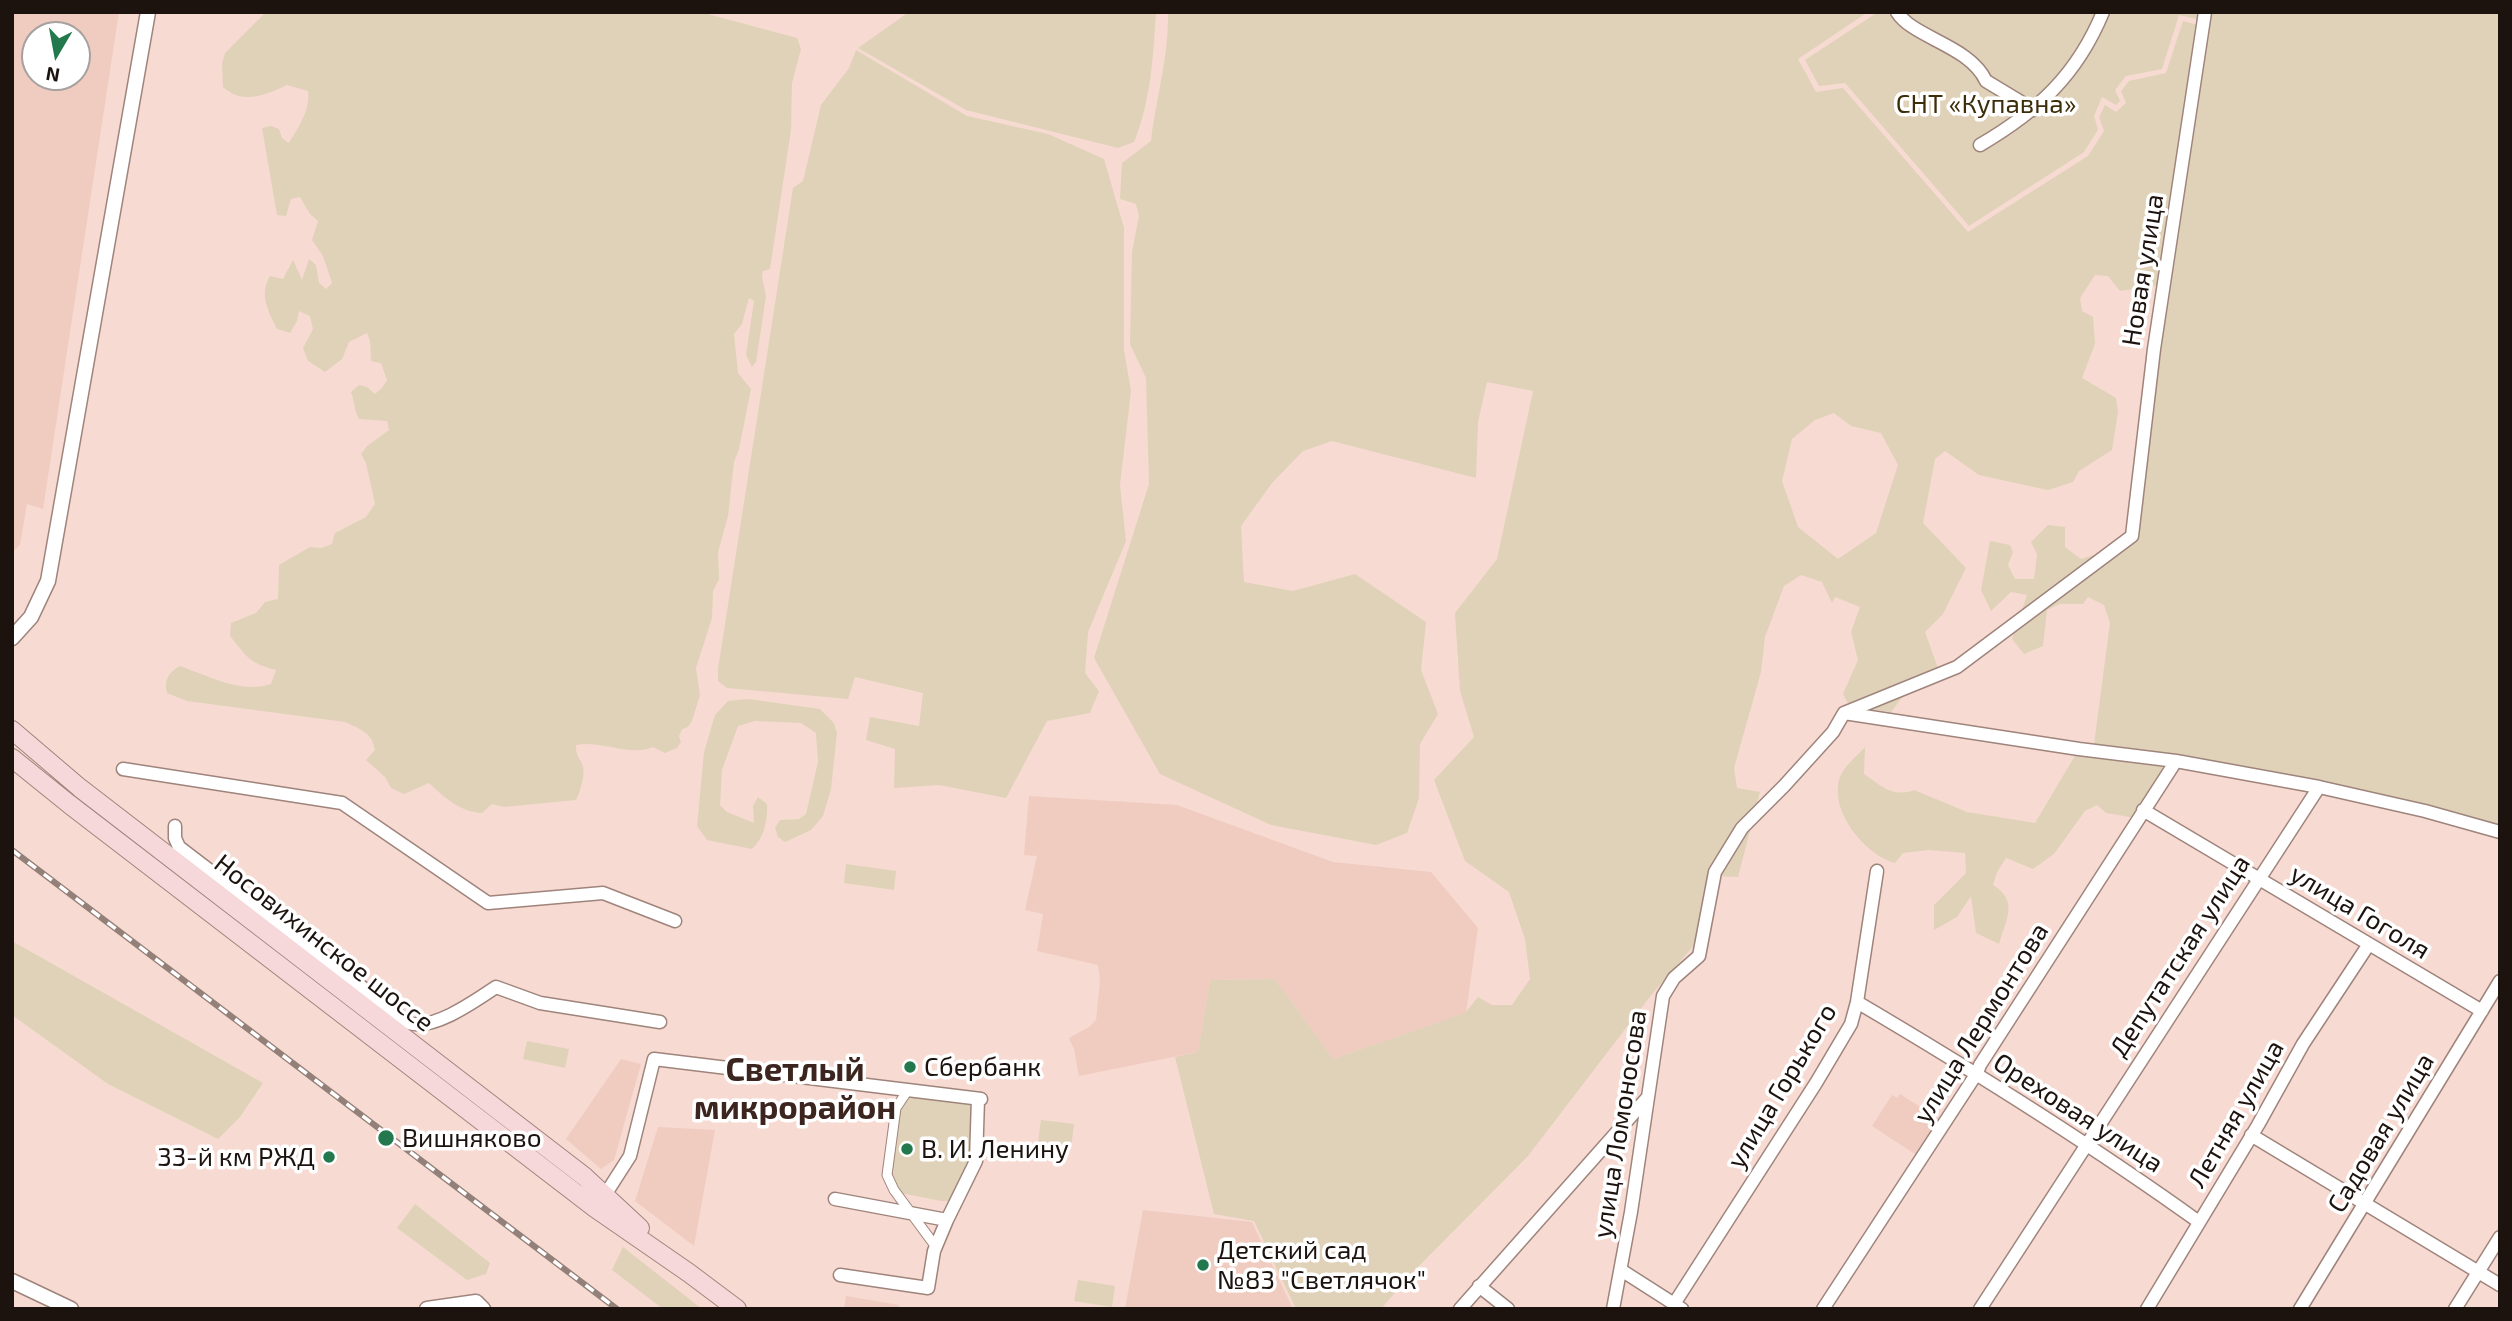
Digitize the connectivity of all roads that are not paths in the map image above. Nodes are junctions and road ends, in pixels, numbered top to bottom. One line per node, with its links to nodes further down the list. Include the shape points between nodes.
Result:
1 (148, 12): 7 (street, via 48,581 31,617)
2 (1897, 12): 5 (street, via 1954,48 1986,81)
3 (2103, 12): 5 (street, via 2067,77)
4 (2206, 12): 8 (street, Новая улица, via 2154,349 2132,536 1957,667)
5 (2034, 110): 6 (street)
6 (1980, 145)
7 (12, 638)
8 (1844, 713): 11 (street); 27 (street, улица Ломоносова, via 1833,732 1742,828 1715,873 1699,956 1674,978 1663,996)
9 (12, 730): 31 (main road, Носовихинское шоссе, via 80,788 585,1177)
10 (12, 758): 31 (main road, Носовихинское шоссе)
11 (2176, 761): 13 (street); 14 (street, улица Лермонтова)
12 (123, 769): 19 (street, via 342,803 488,902 603,892)
13 (2319, 787): 16 (street); 18 (street, Депутатская улица)
14 (2143, 810): 18 (street, улица Гоголя); 25 (street, улица Лермонтова)
15 (175, 826): 24 (street, via 179,847 408,1023 418,1026 461,1010 496,987 540,1003)
16 (2500, 832)
17 (1877, 871): 22 (street, улица Горького)
18 (2258, 878): 20 (street, улица Гоголя); 29 (street, Депутатская улица)
19 (675, 921)
20 (2370, 944): 23 (street, улица Гоголя); 28 (street, Летняя улица, via 2303,1044)
21 (2500, 981): 23 (street, Садовая улица)
22 (1857, 1002): 25 (street, Ореховая улица); 45 (street, улица Горького, via 1841,1043)
23 (2482, 1011): 32 (street, Садовая улица)
24 (660, 1022)
25 (1977, 1073): 29 (street, Ореховая улица); 52 (street, улица Лермонтова)
26 (908, 1090): 31 (street, via 654,1059 630,1156); 33 (street, via 896,1108 887,1175); 34 (street, via 980,1099 976,1161)
27 (1648, 1097): 38 (street, улица Ломоносова); 43 (street)
28 (2251, 1135): 32 (street); 35 (street, Летняя улица)
29 (2086, 1144): 35 (street, Ореховая улица); 53 (street, Депутатская улица)
30 (835, 1199): 33 (street)
31 (600, 1202): 48 (main road, Носовихинское шоссе)
32 (2365, 1204): 39 (street); 55 (street, Садовая улица)
33 (911, 1213): 34 (street); 37 (street)
34 (947, 1220): 37 (street)
35 (2200, 1222): 54 (street, Летняя улица)
36 (2500, 1237): 39 (street)
37 (936, 1247): 40 (street, via 929,1288)
38 (1620, 1270): 45 (street); 51 (street, улица Ломоносова)
39 (2479, 1272): 42 (street); 56 (street)
40 (840, 1275)
41 (12, 1280): 46 (street)
42 (2500, 1285)
43 (1479, 1286): 49 (street); 50 (street)
44 (480, 1305): 47 (street)
45 (1678, 1306)
46 (71, 1309)
47 (427, 1309)
48 (737, 1309)
49 (1460, 1309)
50 (1508, 1309)
51 (1613, 1309)
52 (1823, 1309)
53 (1980, 1309)
54 (2147, 1309)
55 (2300, 1309)
56 (2455, 1309)

